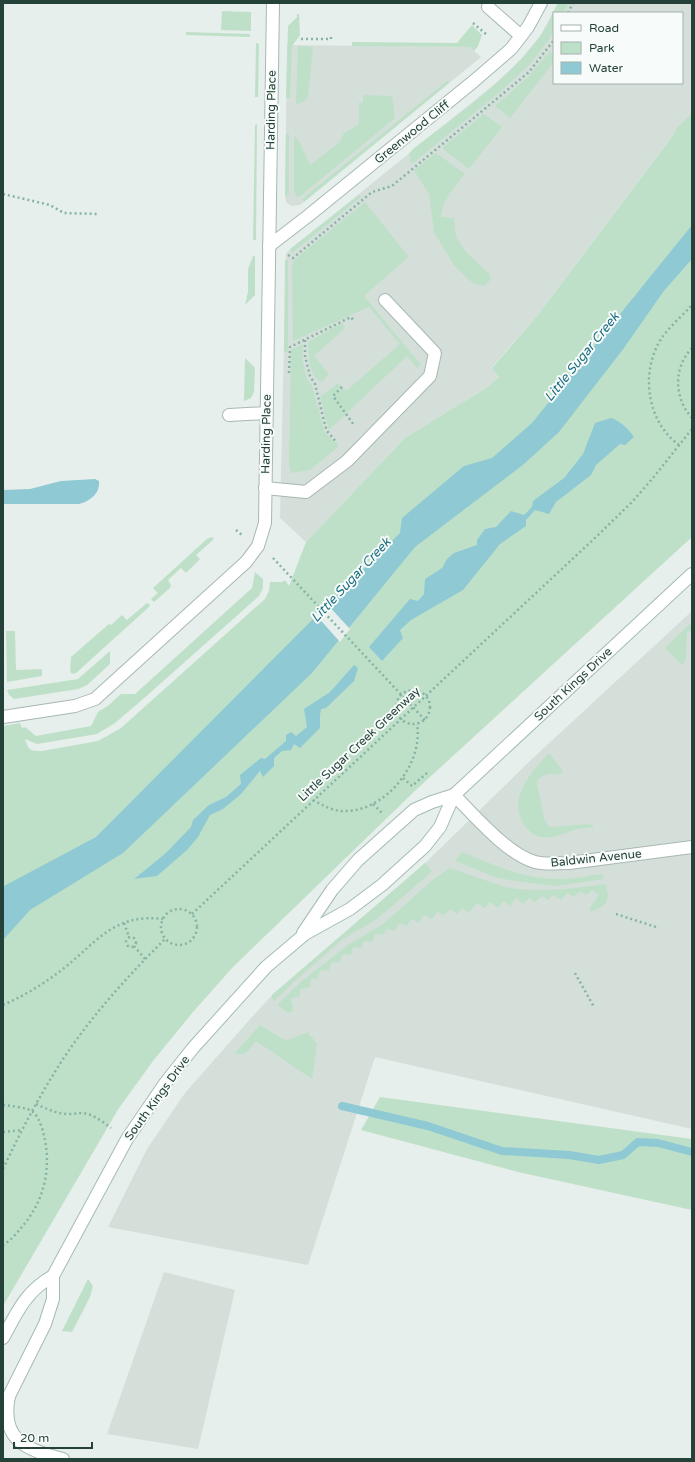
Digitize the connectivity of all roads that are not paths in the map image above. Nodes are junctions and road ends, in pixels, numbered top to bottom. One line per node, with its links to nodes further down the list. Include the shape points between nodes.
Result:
1 (273, 3): 5 (street, Harding Place)
2 (541, 3): 4 (street, Greenwood Cliff)
3 (488, 7): 4 (street)
4 (521, 36): 5 (street, Greenwood Cliff, via 474,81)
5 (269, 246): 7 (street, Harding Place)
6 (385, 300): 9 (street, via 435,353 430,376 351,458 306,492)
7 (266, 413): 8 (street); 9 (street, Harding Place)
8 (229, 415)
9 (265, 488): 11 (street, Harding Place, via 265,523 253,554 95,699 75,706)
10 (692, 574): 12 (street, South Kings Drive)
11 (3, 717)
12 (454, 795): 13 (street, Baldwin Avenue, via 507,846 534,862 549,864); 14 (street, South Kings Drive, via 440,827 418,852 366,898 305,934); 14 (street, South Kings Drive, via 414,810 358,860 332,890)
13 (692, 847)
14 (293, 944): 15 (street, South Kings Drive, via 266,967 166,1082 127,1139)
15 (53, 1276): 16 (street, South Kings Drive, via 42,1282 24,1300); 17 (street, South Kings Drive, via 53,1299 45,1324)
16 (3, 1338)
17 (10, 1394): 18 (street, South Kings Drive); 19 (street, via 7,1420 17,1439 33,1451)
18 (3, 1408)
19 (63, 1459)

